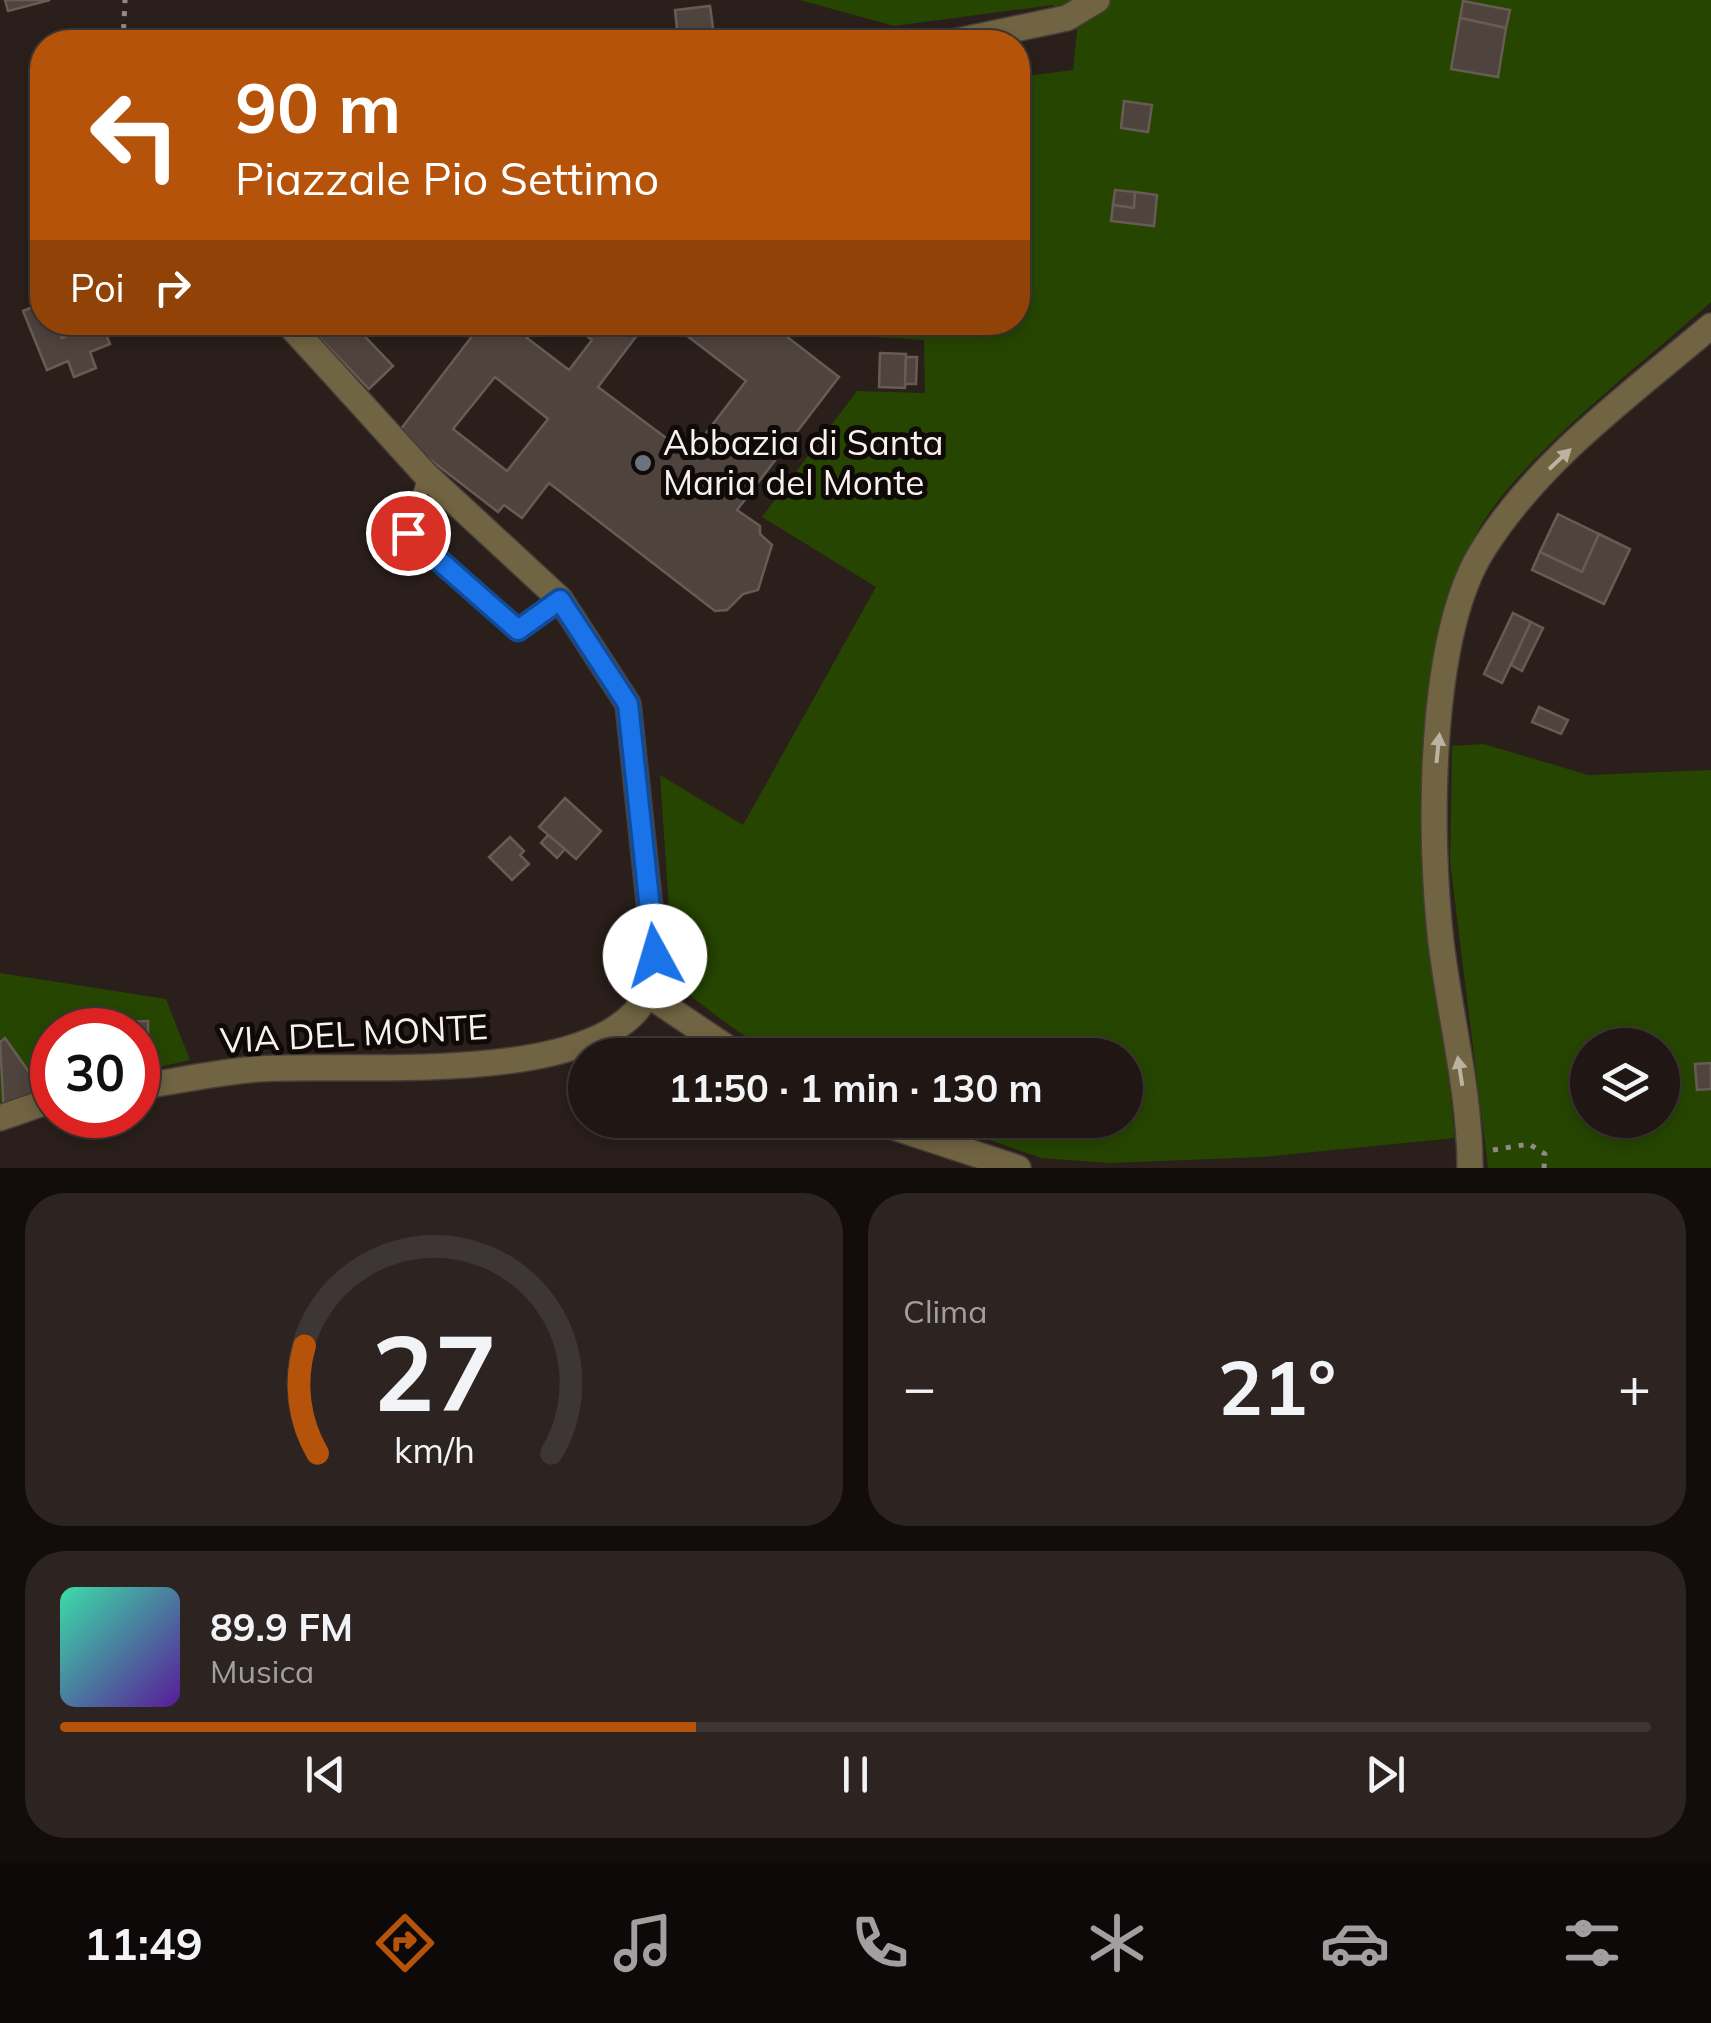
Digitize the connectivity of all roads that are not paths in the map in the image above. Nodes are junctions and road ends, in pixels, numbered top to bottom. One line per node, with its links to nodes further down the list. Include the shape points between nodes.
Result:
1 (1097, 0): 2 (street, via 1066,18)
2 (1019, 30)
3 (1711, 326): 13 (street, one-way to 3, via 1434,862 1434,784 1450,629 1482,551 1523,494)
4 (299, 335): 5 (street)
5 (426, 475): 6 (street); 6 (lane, via 408,533 518,630)
6 (560, 600): 7 (street, via 628,704 655,956)
7 (647, 994): 8 (street); 9 (street, VIA DEL MONTE, via 617,1027 558,1050 470,1068 257,1069)
8 (713, 1038)
9 (160, 1084)
10 (30, 1108): 11 (street)
11 (0, 1118)
12 (927, 1138): 14 (street)
13 (1470, 1161)
14 (1018, 1168)

